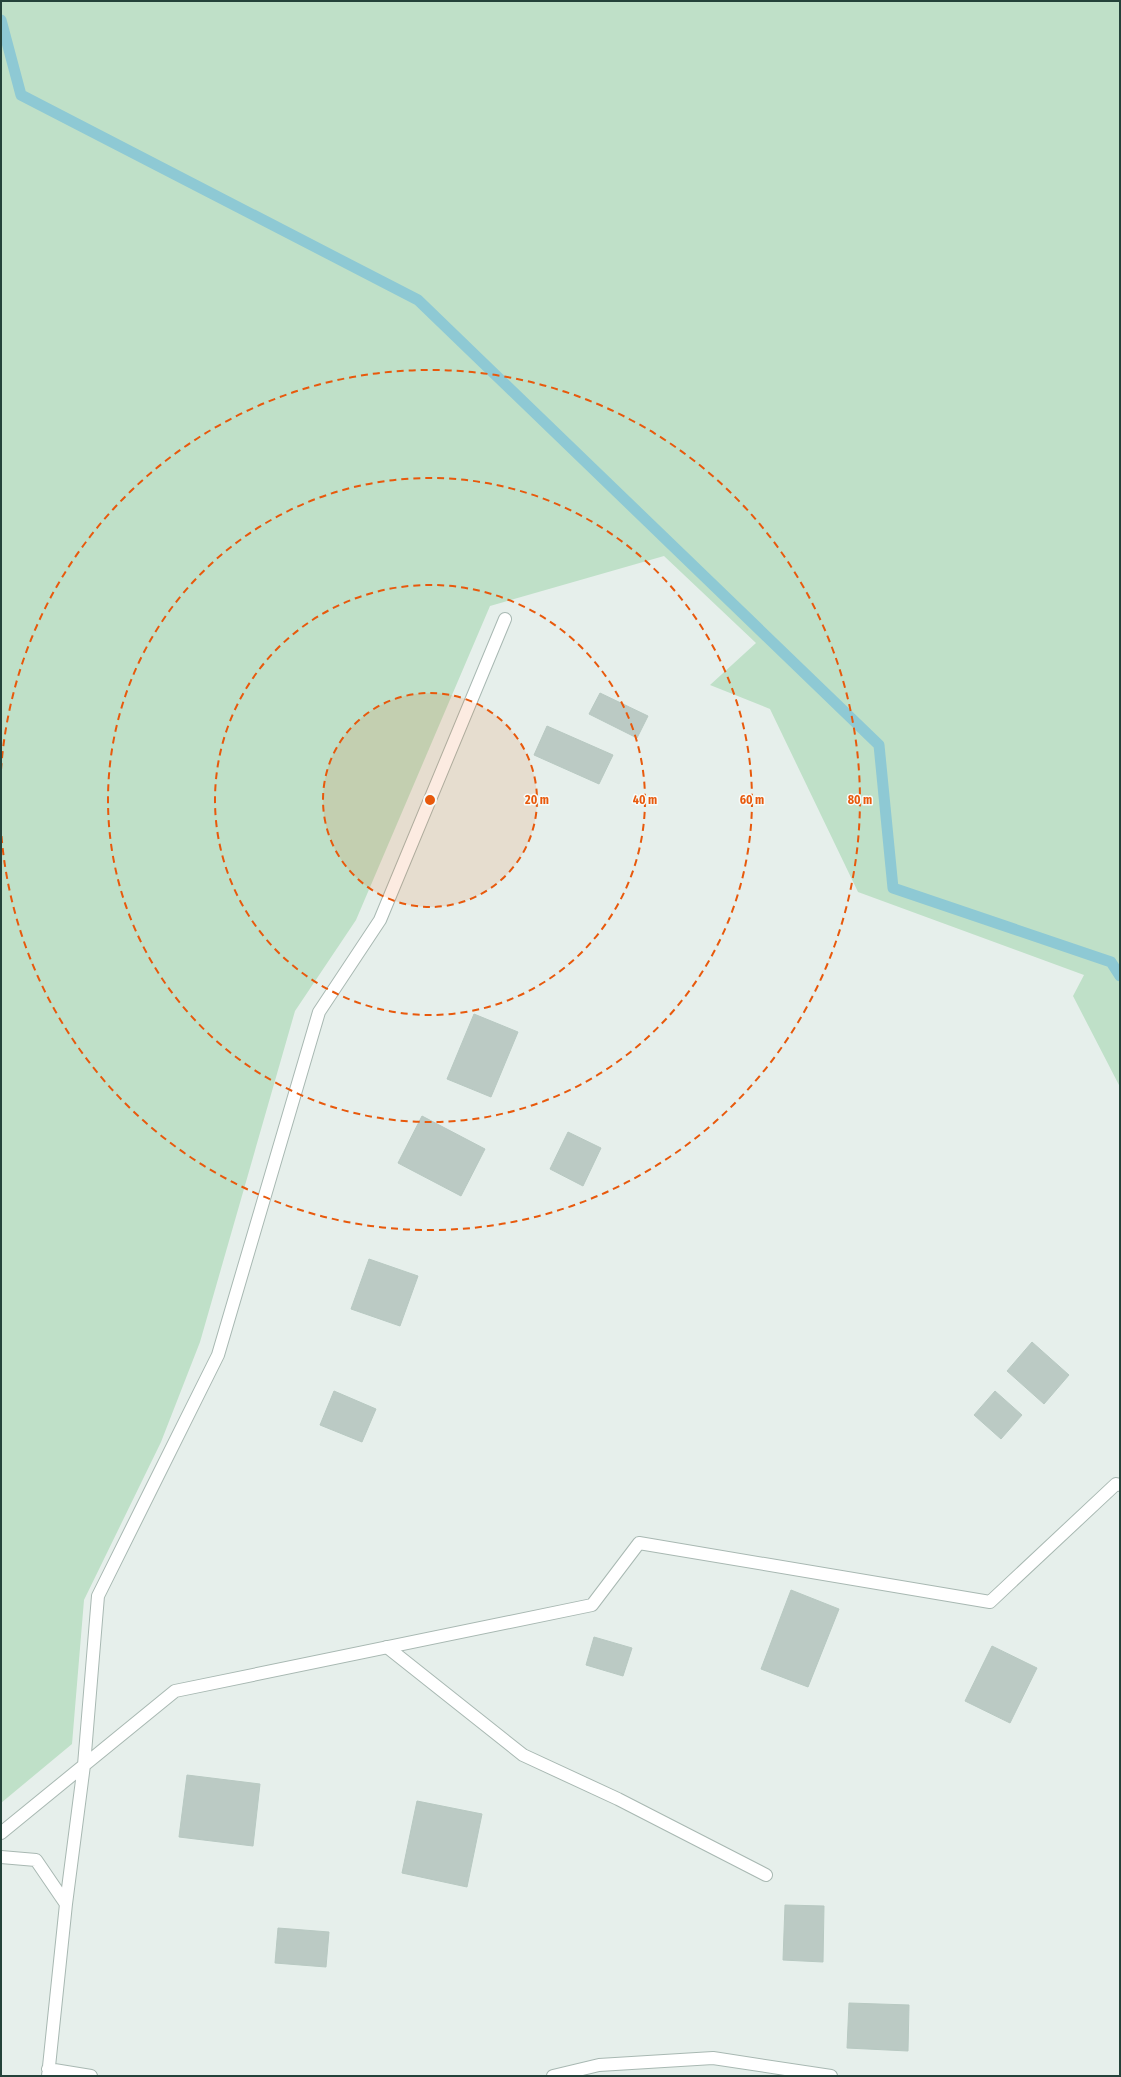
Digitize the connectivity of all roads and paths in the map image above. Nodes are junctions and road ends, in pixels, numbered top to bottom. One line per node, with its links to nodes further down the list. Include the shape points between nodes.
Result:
1 (505, 619): 4 (street, via 380,920 319,1012 218,1355 98,1596)
2 (1120, 1485): 3 (street, via 1116,1484 990,1602 639,1543 592,1605)
3 (387, 1647): 4 (street, via 175,1691); 7 (street, via 522,1755 618,1799)
4 (84, 1765): 5 (street); 8 (street)
5 (1, 1833)
6 (1, 1857): 8 (street, via 36,1860)
7 (766, 1875)
8 (66, 1904): 9 (street)
9 (48, 2072): 10 (street)
10 (91, 2076)
11 (553, 2076): 12 (street, via 599,2065 713,2058)
12 (831, 2076)

